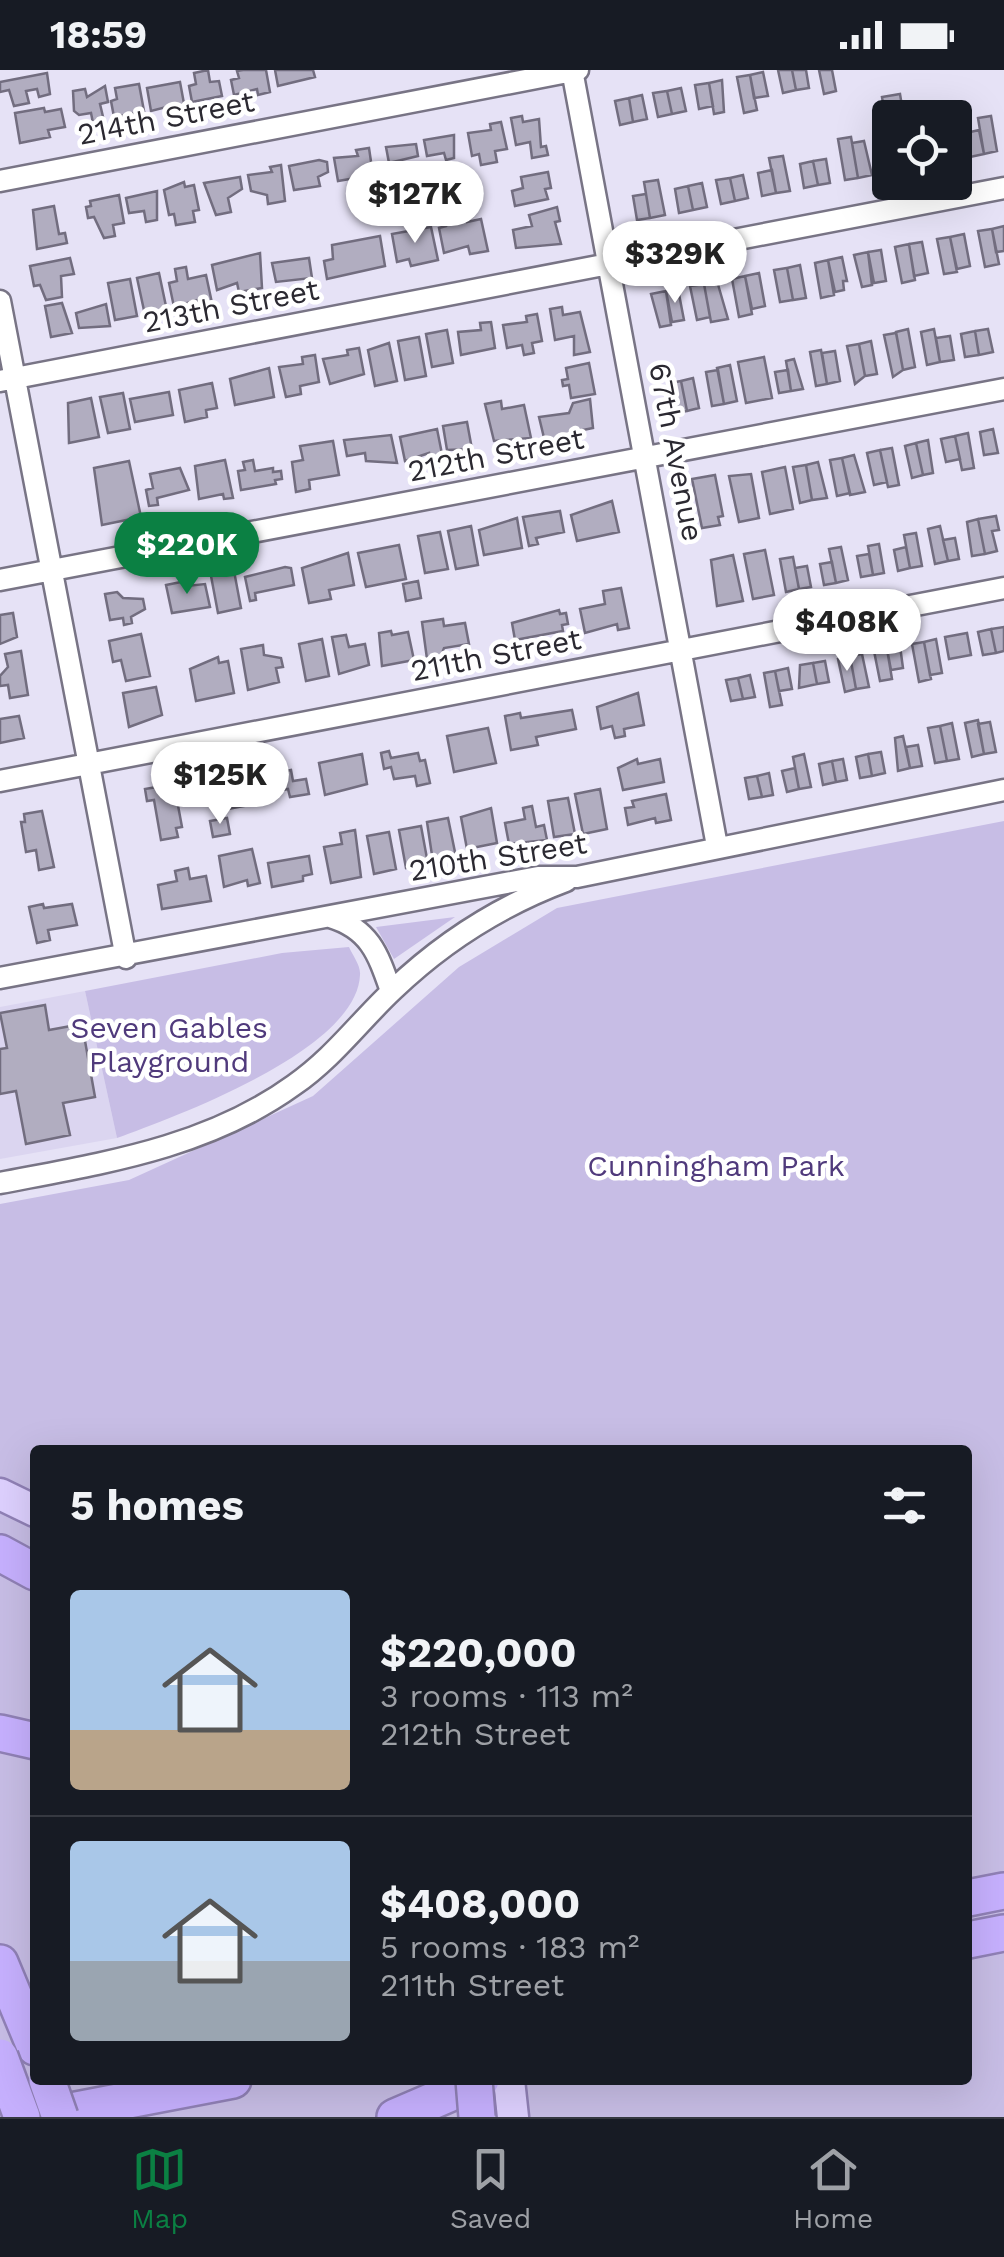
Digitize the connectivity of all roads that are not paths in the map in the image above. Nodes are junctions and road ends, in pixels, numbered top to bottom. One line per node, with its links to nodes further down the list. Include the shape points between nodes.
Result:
1 (574, 70): 2 (street, 214th Street); 4 (street, 67th Avenue)
2 (0, 181)
3 (1004, 188): 4 (street, 213th Street)
4 (609, 264): 6 (street, 213th Street); 8 (street, 67th Avenue)
5 (0, 301): 6 (street)
6 (7, 380): 9 (street)
7 (1004, 389): 8 (street, 212th Street)
8 (646, 458): 9 (street, 212th Street); 12 (street, 67th Avenue)
9 (52, 570): 10 (street, 212th Street); 13 (street)
10 (0, 580)
11 (1004, 588): 12 (street, 211th Street)
12 (683, 650): 13 (street, 211th Street); 16 (street, 67th Avenue)
13 (89, 764): 14 (street, 211th Street); 19 (street)
14 (0, 780)
15 (1004, 790): 16 (street, 210th Street)
16 (717, 846): 17 (street, 210th Street)
17 (578, 877): 18 (street, 210th Street, via 538,877); 21 (street, via 466,931)
18 (330, 917): 19 (street, 210th Street); 21 (street, via 360,929)
19 (126, 958): 20 (street, 210th Street)
20 (0, 978)
21 (391, 991): 22 (street, via 324,1062 235,1119 172,1148)
22 (0, 1183)
23 (0, 1494): 24 (main road)
24 (30, 1509)
25 (0, 1553): 26 (highway)
26 (30, 1569)
27 (0, 1734): 28 (highway)
28 (30, 1740)
29 (1004, 1883): 30 (highway)
30 (972, 1886)
31 (1004, 1891): 32 (highway)
32 (972, 1897)
33 (1004, 1933): 34 (highway)
34 (972, 1939)
35 (0, 1963): 36 (highway)
36 (30, 2046)
37 (0, 2057): 45 (highway, bridge)
38 (30, 2059): 40 (highway)
39 (30, 2060): 41 (highway)
40 (0, 2073)
41 (0, 2083)
42 (50, 2085): 47 (highway, bridge)
43 (208, 2085): 46 (highway)
44 (475, 2091): 48 (highway); 49 (highway)
45 (22, 2117)
46 (40, 2117)
47 (60, 2117)
48 (395, 2117)
49 (405, 2117)

